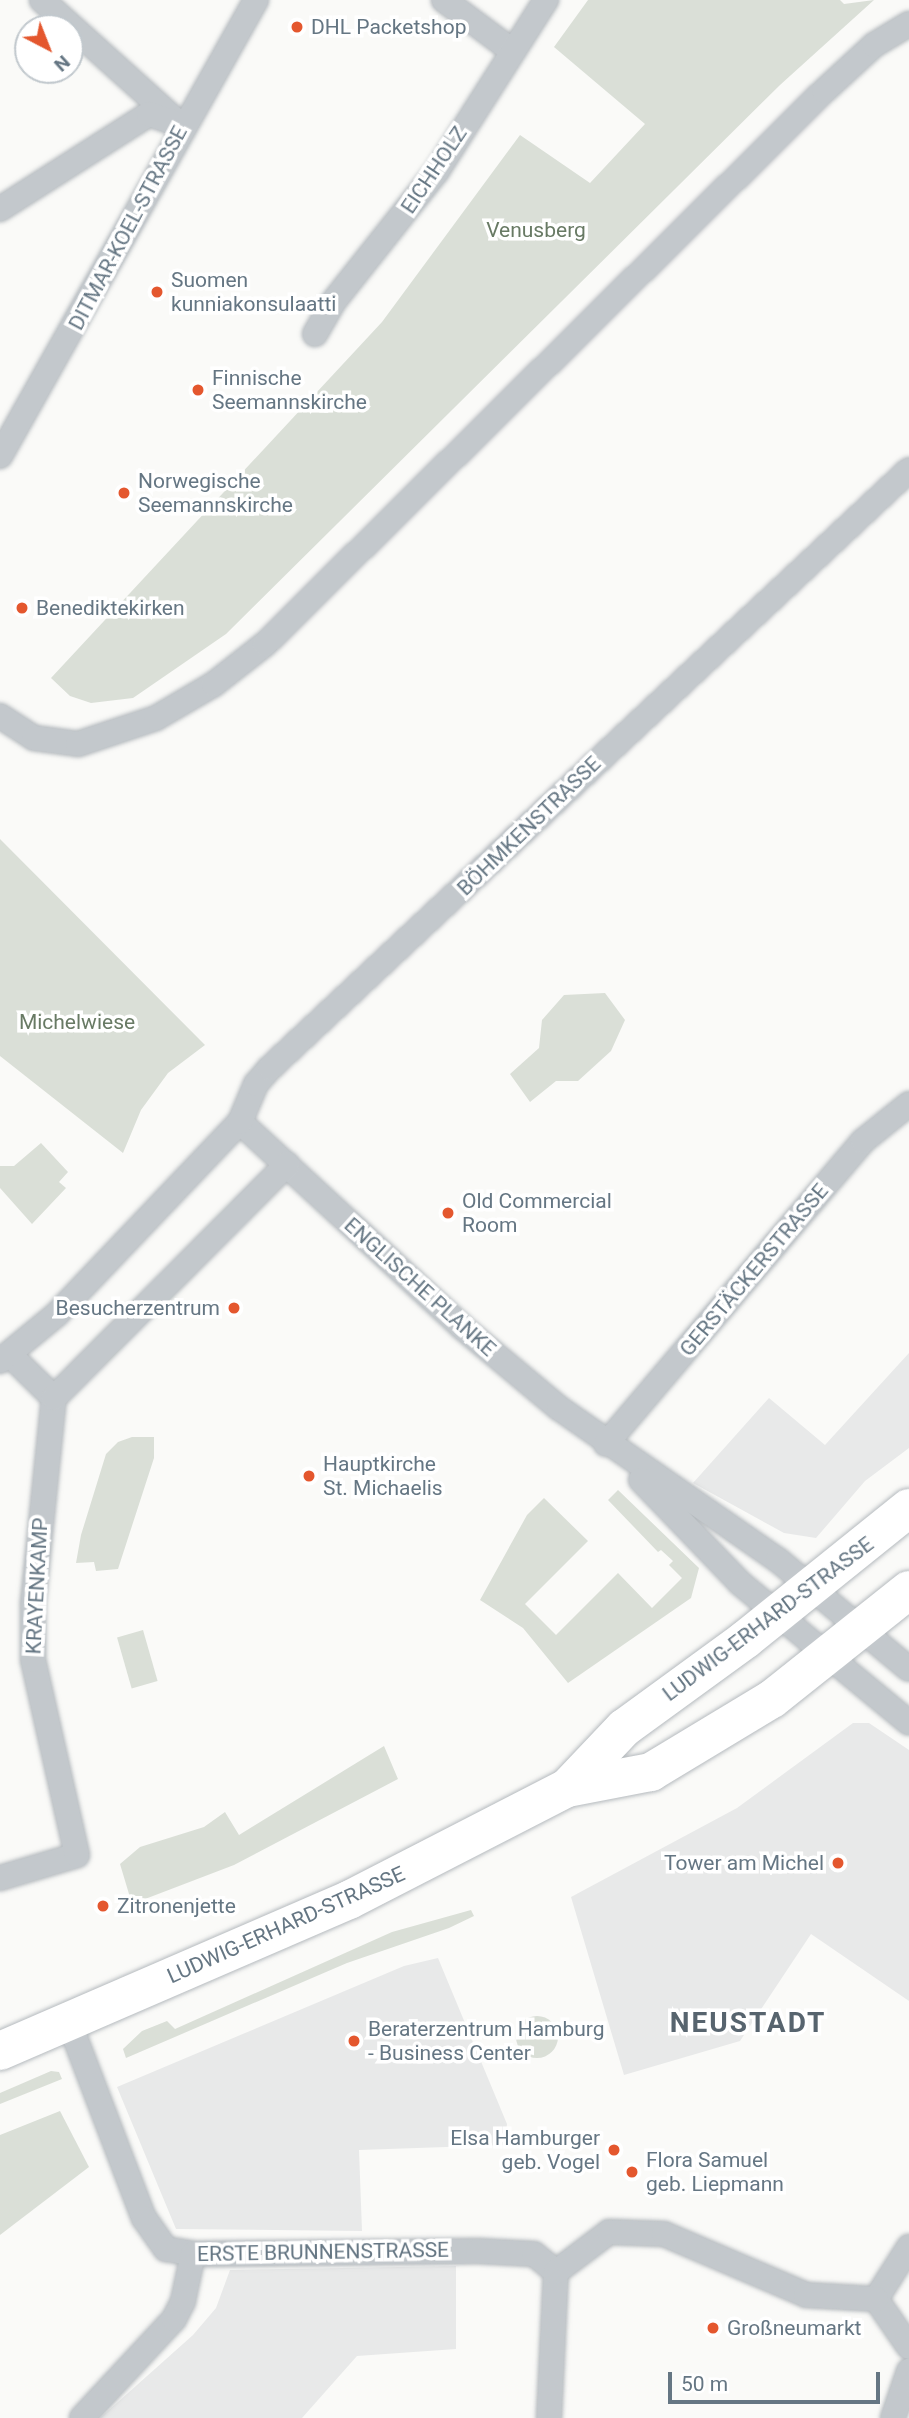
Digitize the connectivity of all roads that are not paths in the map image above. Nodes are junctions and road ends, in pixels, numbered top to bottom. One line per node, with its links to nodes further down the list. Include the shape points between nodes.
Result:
1 (42, 0): 7 (street)
2 (256, 0): 7 (street, DITMAR-KOEL-STRASSE)
3 (444, 0): 6 (street)
4 (546, 0): 6 (street, EICHHOLZ)
5 (909, 24): 12 (street, via 874,45 824,91 304,606 214,684 178,709 93,741 50,743)
6 (511, 50): 9 (street, EICHHOLZ, via 437,171 334,300)
7 (183, 126): 8 (street, via 149,114); 10 (street, DITMAR-KOEL-STRASSE)
8 (0, 209)
9 (315, 334)
10 (0, 456)
11 (909, 470): 14 (street, BÖHMKENSTRASSE, via 270,1068 256,1084)
12 (4, 720)
13 (909, 1104): 18 (street, GERSTÄCKERSTRASSE, via 863,1141)
14 (240, 1122): 15 (street, ENGLISCHE PLANKE); 16 (street, via 57,1314)
15 (286, 1164): 17 (street); 18 (street, ENGLISCHE PLANKE, via 462,1327)
16 (5, 1358): 17 (street)
17 (54, 1398): 28 (street, KRAYENKAMP, via 37,1553 33,1660 77,1854)
18 (606, 1444): 20 (street, ENGLISCHE PLANKE); 22 (street, ENGLISCHE PLANKE, via 724,1569)
19 (909, 1508): 20 (main road, LUDWIG-ERHARD-STRASSE)
20 (813, 1587): 22 (main road, LUDWIG-ERHARD-STRASSE); 23 (street, ENGLISCHE PLANKE)
21 (909, 1590): 23 (main road, LUDWIG-ERHARD-STRASSE)
22 (777, 1615): 24 (street, ENGLISCHE PLANKE); 27 (main road, LUDWIG-ERHARD-STRASSE, via 624,1728)
23 (860, 1629): 24 (main road, LUDWIG-ERHARD-STRASSE); 25 (street, ENGLISCHE PLANKE)
24 (827, 1657): 26 (street, ENGLISCHE PLANKE); 27 (main road, LUDWIG-ERHARD-STRASSE, via 726,1729 652,1772)
25 (909, 1669)
26 (909, 1723)
27 (567, 1788): 29 (main road, LUDWIG-ERHARD-STRASSE, via 349,1900)
28 (0, 1878)
29 (69, 2022): 30 (main road, LUDWIG-ERHARD-STRASSE); 32 (street, ERSTE BRUNNENSTRASSE, via 151,2233 166,2249)
30 (0, 2051)
31 (909, 2247): 34 (street)
32 (193, 2254): 33 (street, ERSTE BRUNNENSTRASSE, via 478,2250 534,2254); 36 (street, via 183,2301 174,2319)
33 (556, 2272): 34 (street, via 609,2232 664,2234 806,2295); 37 (street)
34 (876, 2299): 35 (street)
35 (909, 2358): 38 (street)
36 (82, 2418)
37 (549, 2418)
38 (893, 2418)

